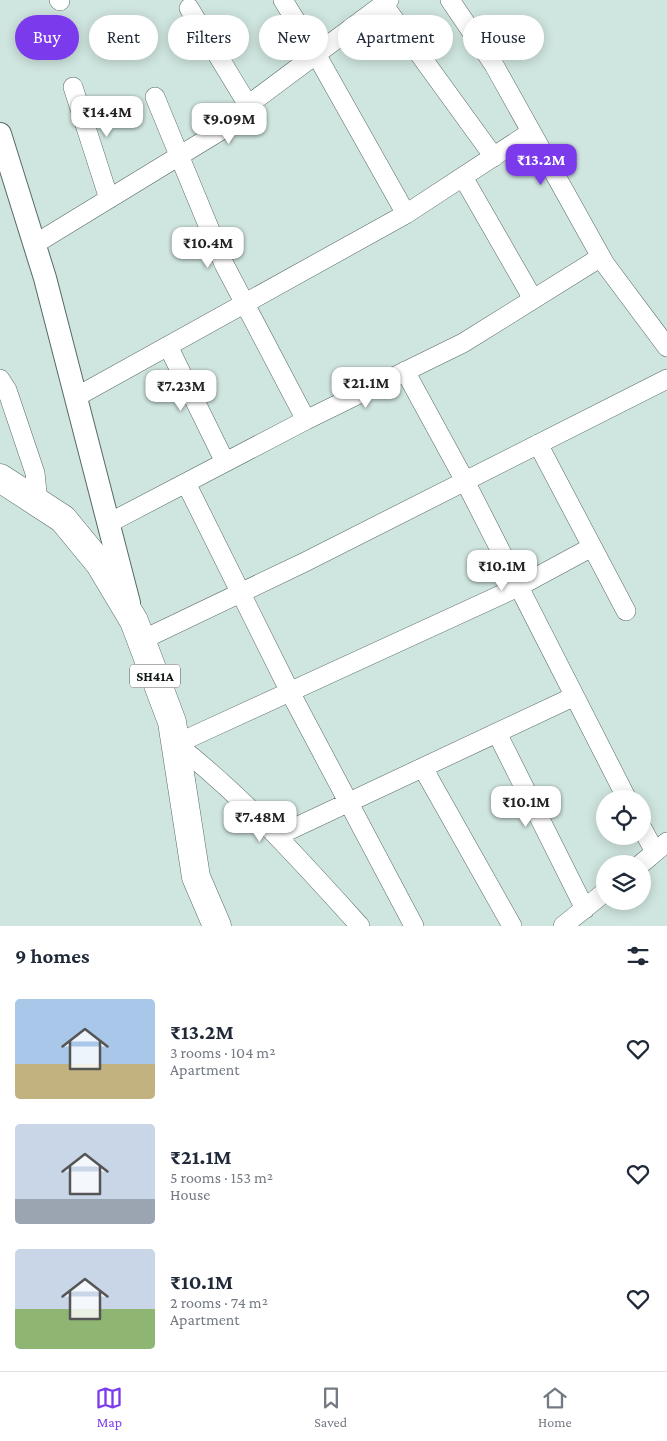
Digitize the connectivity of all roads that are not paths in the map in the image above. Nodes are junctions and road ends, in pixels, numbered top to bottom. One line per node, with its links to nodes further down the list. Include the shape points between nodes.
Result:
1 (283, 0): 5 (street)
2 (450, 0): 12 (street, via 494,65)
3 (386, 2): 6 (street); 15 (street)
4 (189, 8): 11 (street)
5 (292, 15)
6 (328, 45)
7 (308, 60): 11 (street)
8 (319, 60): 18 (street)
9 (73, 87): 17 (street)
10 (155, 97): 14 (street)
11 (248, 104): 14 (street, via 250,112)
12 (531, 132): 15 (street); 20 (street)
13 (0, 134): 19 (street)
14 (178, 157): 17 (street); 22 (street)
15 (494, 157): 16 (street)
16 (463, 177): 18 (street); 21 (street)
17 (109, 199): 19 (street)
18 (406, 214): 22 (street)
19 (35, 244): 28 (street)
20 (600, 257): 21 (street); 24 (street)
21 (533, 299): 25 (street, via 463,343)
22 (243, 305): 23 (street); 29 (street)
23 (168, 346): 28 (street); 31 (street)
24 (667, 347)
25 (404, 372): 29 (street); 33 (street)
26 (0, 379): 35 (street, via 7,390 35,473)
27 (667, 379): 30 (street)
28 (76, 397): 36 (street)
29 (306, 420): 31 (street)
30 (538, 444): 33 (street); 37 (street)
31 (225, 462): 34 (street)
32 (0, 478): 35 (main road, SH41A)
33 (465, 481): 38 (street); 39 (street)
34 (186, 482): 36 (street); 39 (street)
35 (38, 502): 41 (main road, SH41A, via 63,519 100,564)
36 (109, 522): 41 (street)
37 (592, 547): 38 (street); 40 (street)
38 (518, 587): 42 (street); 43 (street)
39 (240, 593): 41 (street); 42 (street)
40 (626, 611)
41 (138, 631): 45 (main road, SH41A, via 172,722)
42 (290, 692): 45 (street); 48 (street)
43 (573, 697): 44 (street); 47 (street)
44 (498, 733): 46 (street); 51 (street)
45 (176, 744): 49 (street, via 215,774); 52 (main road, SH41A, via 196,877)
46 (423, 768): 48 (street); 55 (street)
47 (622, 790)
48 (347, 803): 49 (street); 54 (street)
49 (277, 836): 53 (street)
50 (596, 900): 51 (street)
51 (585, 909): 56 (street)
52 (217, 926)
53 (360, 926)
54 (414, 926)
55 (512, 926)
56 (563, 926)

